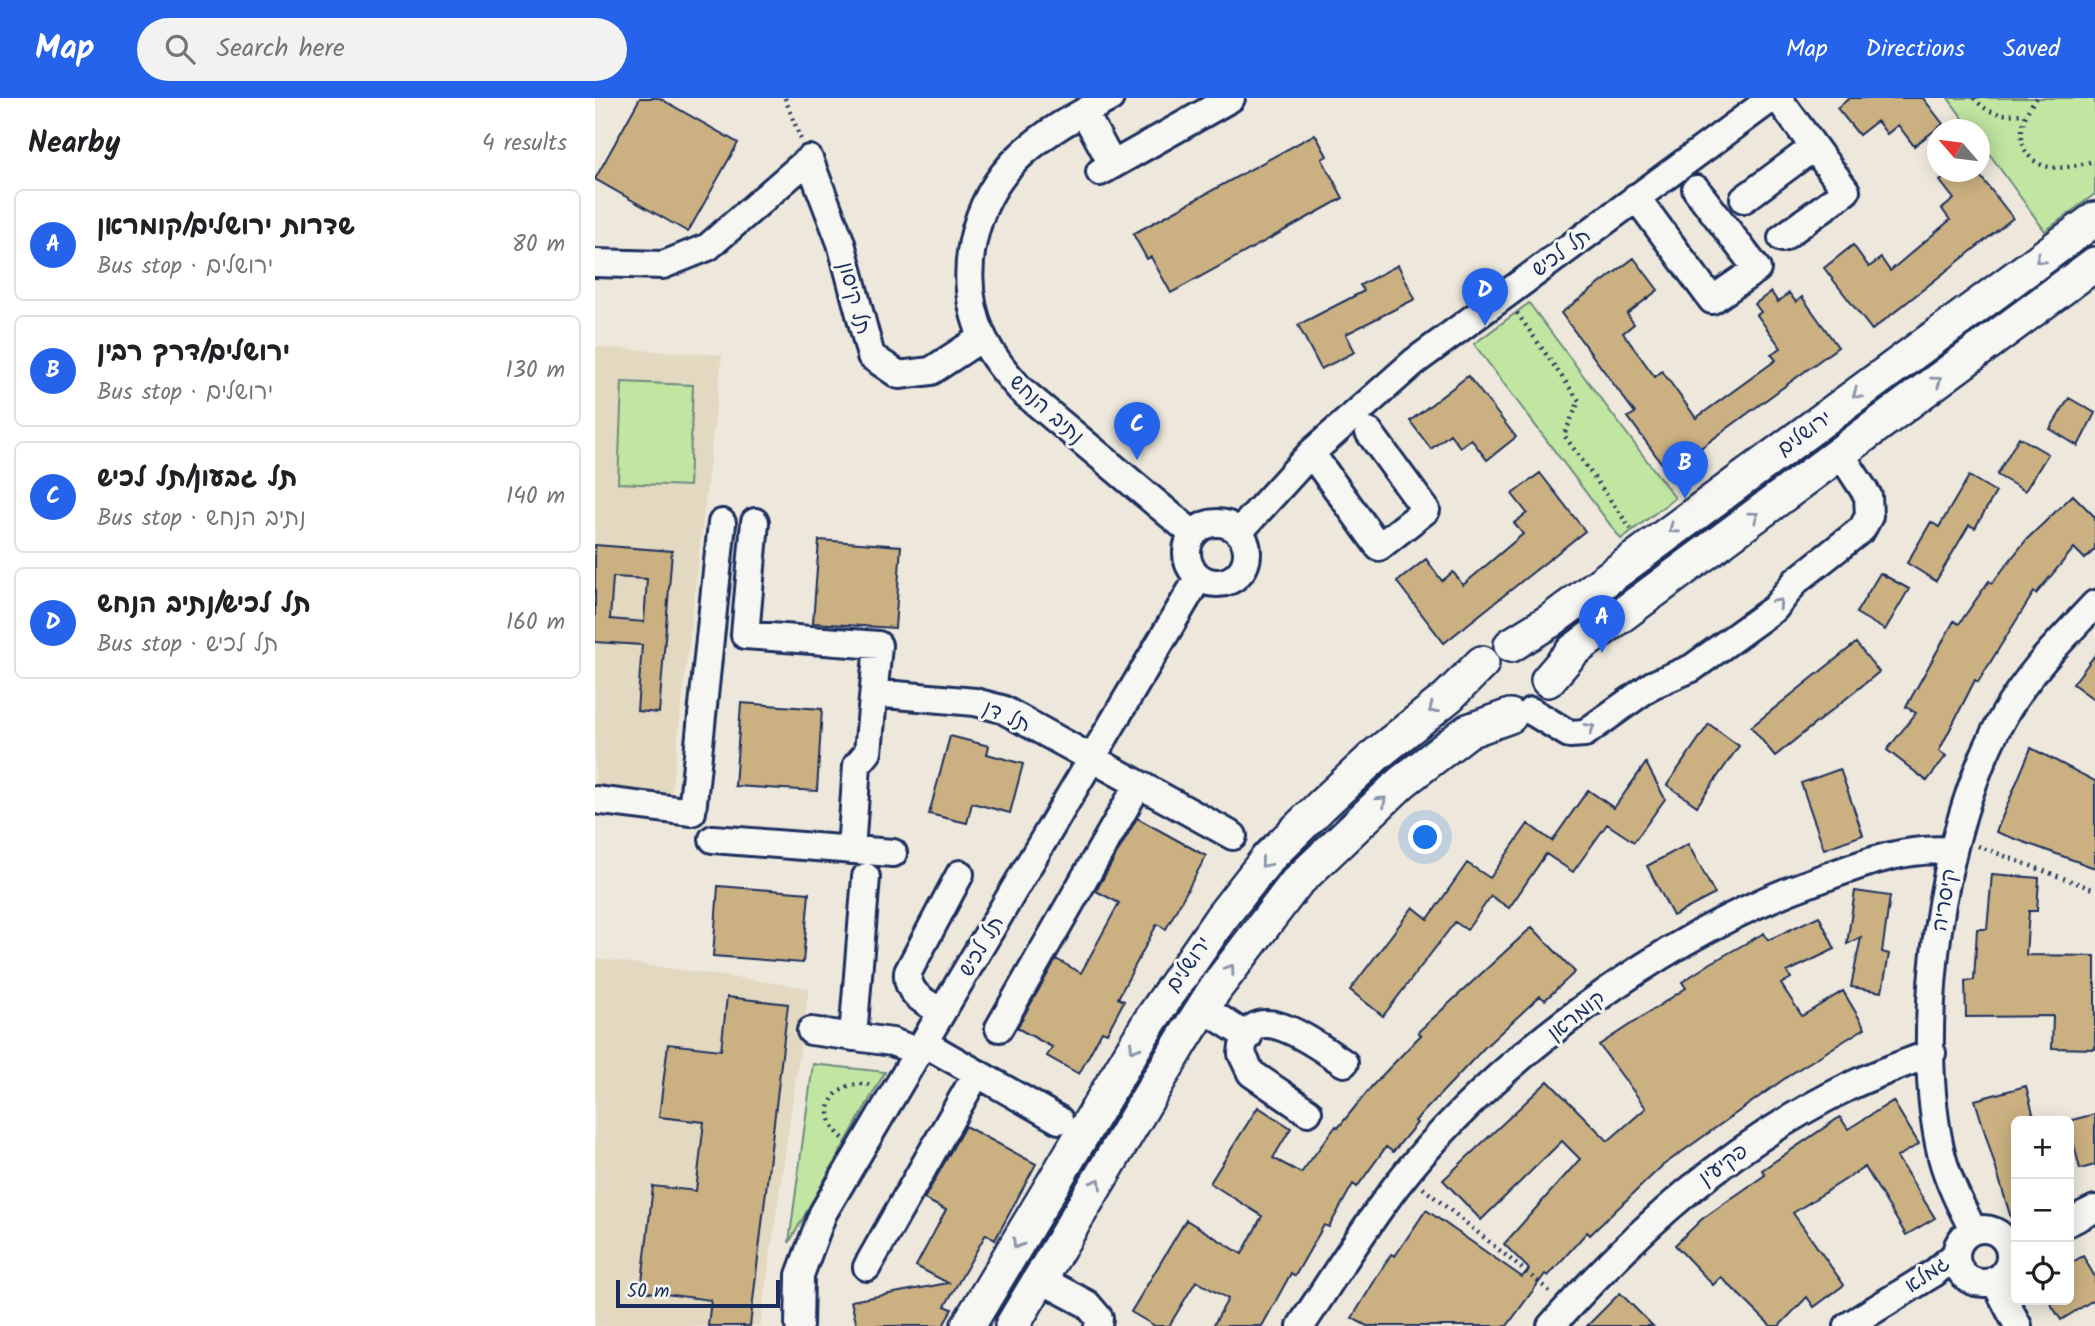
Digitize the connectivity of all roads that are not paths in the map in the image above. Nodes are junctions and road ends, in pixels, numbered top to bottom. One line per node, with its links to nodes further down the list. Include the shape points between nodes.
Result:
1 (1110, 98): 5 (street, נתיב הנחש)
2 (1231, 98): 5 (street, via 1106,168)
3 (1772, 98): 8 (street, תל לכיש)
4 (1778, 98): 6 (street)
5 (1084, 112): 14 (street, נתיב הנחש, via 1018,157 980,214 969,276 972,307)
6 (1814, 147): 9 (street); 11 (street, via 1846,191)
7 (1696, 189): 8 (street, via 1757,269 1712,300)
8 (1636, 197): 16 (street, תל לכיש, via 1405,369)
9 (1744, 199)
10 (2095, 219): 24 (main road, ירושלים, one-way to 24, via 1550,621)
11 (1782, 238)
12 (595, 263): 14 (street, תל קיסון, via 663,265 708,247 809,159 841,243 871,355 899,375 931,371)
13 (2095, 264): 17 (main road, ירושלים, one-way to 13)
14 (983, 337): 21 (street, נתיב הנחש, via 1021,390)
15 (1369, 432): 16 (street, via 1426,510 1379,547)
16 (1311, 453): 20 (street, תל לכיש)
17 (1840, 453): 26 (main road, ירושלים, one-way to 17, via 1573,651); 28 (street, one-way to 17, via 1569,734 1585,733 1652,685 1692,668 1775,608 1796,581 1862,529 1869,516 1868,496)
18 (722, 523): 31 (street, via 692,813)
19 (755, 523): 27 (street, via 745,635 878,645)
20 (1239, 532): 21 (street, via 1218,522); 22 (street, via 1247,548 1241,571 1221,583)
21 (1193, 534): 22 (street, via 1187,557)
22 (1199, 577): 29 (street, תל לכיש)
23 (2095, 604): 34 (street, קיסריה, via 2045,656 2002,719 1970,789)
24 (1511, 645): 25 (main road, via 1490,653); 26 (main road, via 1534,652 1546,668)
25 (1482, 663): 28 (main road, via 1478,674 1482,698 1499,712); 60 (main road, ירושלים, one-way to 60, via 1458,689 1322,805 1268,858 1221,918 1150,1021)
26 (1548, 680): 28 (main road, via 1546,692)
27 (873, 693): 29 (street, תל דן, via 989,705); 35 (street, via 868,752 857,765)
28 (1520, 713): 39 (main road, ירושלים, one-way to 28, via 1296,883 1348,832 1468,731)
29 (1091, 759): 30 (street, תל דן); 40 (street, תל לכיש)
30 (1138, 785): 32 (street, תל דן); 41 (street)
31 (595, 800)
32 (1233, 836)
33 (713, 839): 35 (street)
34 (1954, 845): 46 (street, קיסריה, via 1934,954); 63 (street, קומראן, via 1893,855 1758,904 1633,973 1594,1000 1443,1132 1407,1174)
35 (851, 850): 36 (street)
36 (893, 853)
37 (960, 874): 40 (street, via 908,972 913,993)
38 (866, 877): 43 (street)
39 (1203, 1008): 44 (street); 56 (main road, ירושלים, one-way to 39)
40 (942, 1012): 45 (street, תל לכיש)
41 (999, 1028)
42 (811, 1031): 43 (street)
43 (853, 1037): 45 (street)
44 (1248, 1037): 47 (street, via 1261,1026 1281,1025); 49 (street, via 1242,1054 1248,1068)
45 (921, 1047): 48 (street); 59 (street, תל לכיש, via 823,1213 809,1245 800,1275)
46 (1932, 1053): 53 (street, קיסריה, via 1935,1112 1949,1181); 58 (street, פקיעין, via 1850,1087 1729,1158 1640,1231)
47 (1344, 1063)
48 (977, 1073): 50 (street); 55 (street)
49 (1308, 1112)
50 (1059, 1120)
51 (2095, 1208): 52 (street)
52 (2074, 1217)
53 (2003, 1241): 54 (street, גמלא, via 1960,1241); 57 (street, via 2005,1271)
54 (1959, 1264): 57 (street, via 1976,1282); 64 (street, גמלא, via 1934,1273)
55 (867, 1267)
56 (1040, 1279): 61 (main road, ירושלים); 62 (street, via 1092,1307)
57 (1994, 1280): 65 (street)
58 (1560, 1316)
59 (799, 1326)
60 (968, 1326)
61 (1012, 1326)
62 (1098, 1326)
63 (1301, 1326)
64 (1848, 1326)
65 (2018, 1326)

